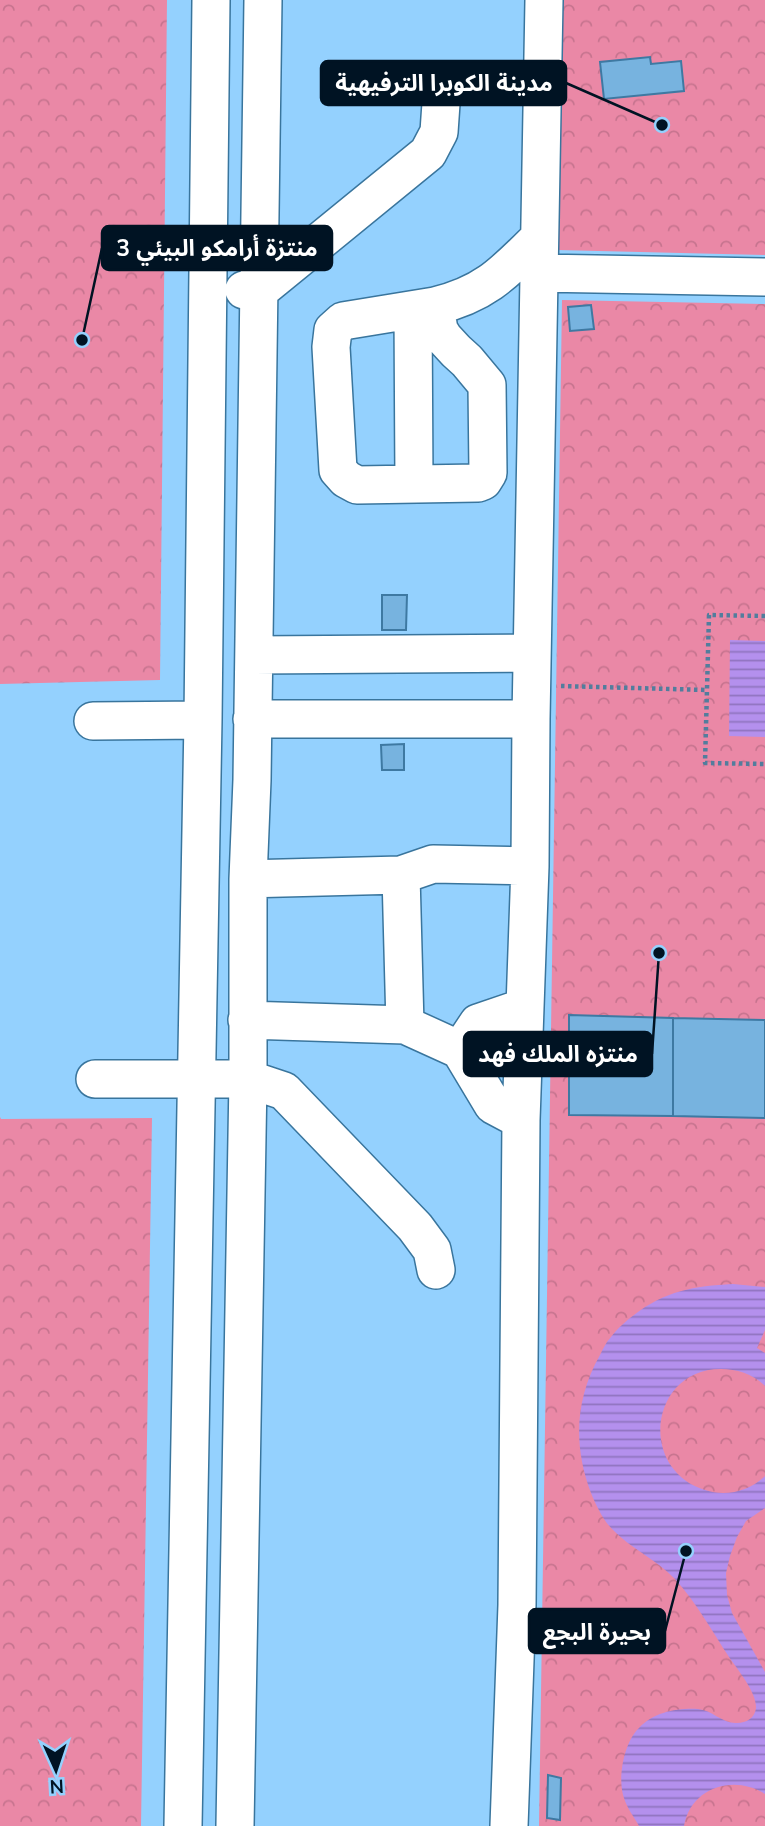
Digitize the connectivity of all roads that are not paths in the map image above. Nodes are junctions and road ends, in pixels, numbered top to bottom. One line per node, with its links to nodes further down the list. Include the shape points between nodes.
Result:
1 (211, 0): 7 (street)
2 (263, 0): 8 (street)
3 (544, 0): 5 (street)
4 (442, 89): 8 (street, via 439,132 428,153)
5 (539, 256): 6 (street); 9 (street, via 478,290); 14 (street)
6 (765, 277)
7 (208, 290): 8 (street); 12 (street)
8 (259, 291): 11 (street)
9 (424, 308): 10 (street); 10 (street, via 486,385 488,473 478,483); 10 (street, via 344,321 333,330 331,346 338,470 356,485)
10 (414, 484)
11 (254, 539): 12 (street); 13 (street)
12 (205, 540): 16 (street)
13 (254, 655): 14 (street); 15 (street)
14 (532, 686): 15 (street); 20 (street)
15 (253, 719): 19 (street)
16 (202, 720): 17 (street); 18 (street)
17 (93, 721)
18 (202, 779): 19 (street); 27 (street)
19 (252, 780): 22 (street)
20 (530, 866): 21 (street, via 433,864); 23 (street)
21 (401, 875): 22 (street); 25 (street)
22 (247, 879): 24 (street)
23 (525, 1007): 26 (street, via 478,1023); 30 (street)
24 (247, 1020): 25 (street); 29 (street)
25 (405, 1025): 26 (street)
26 (460, 1050): 30 (street, via 493,1105)
27 (196, 1078): 28 (street); 29 (street); 32 (street)
28 (95, 1079)
29 (247, 1079): 31 (street, via 284,1091 415,1227 432,1250); 33 (street)
30 (521, 1120): 34 (street, via 517,1605)
31 (436, 1270)
32 (183, 1826)
33 (234, 1826)
34 (509, 1826)

